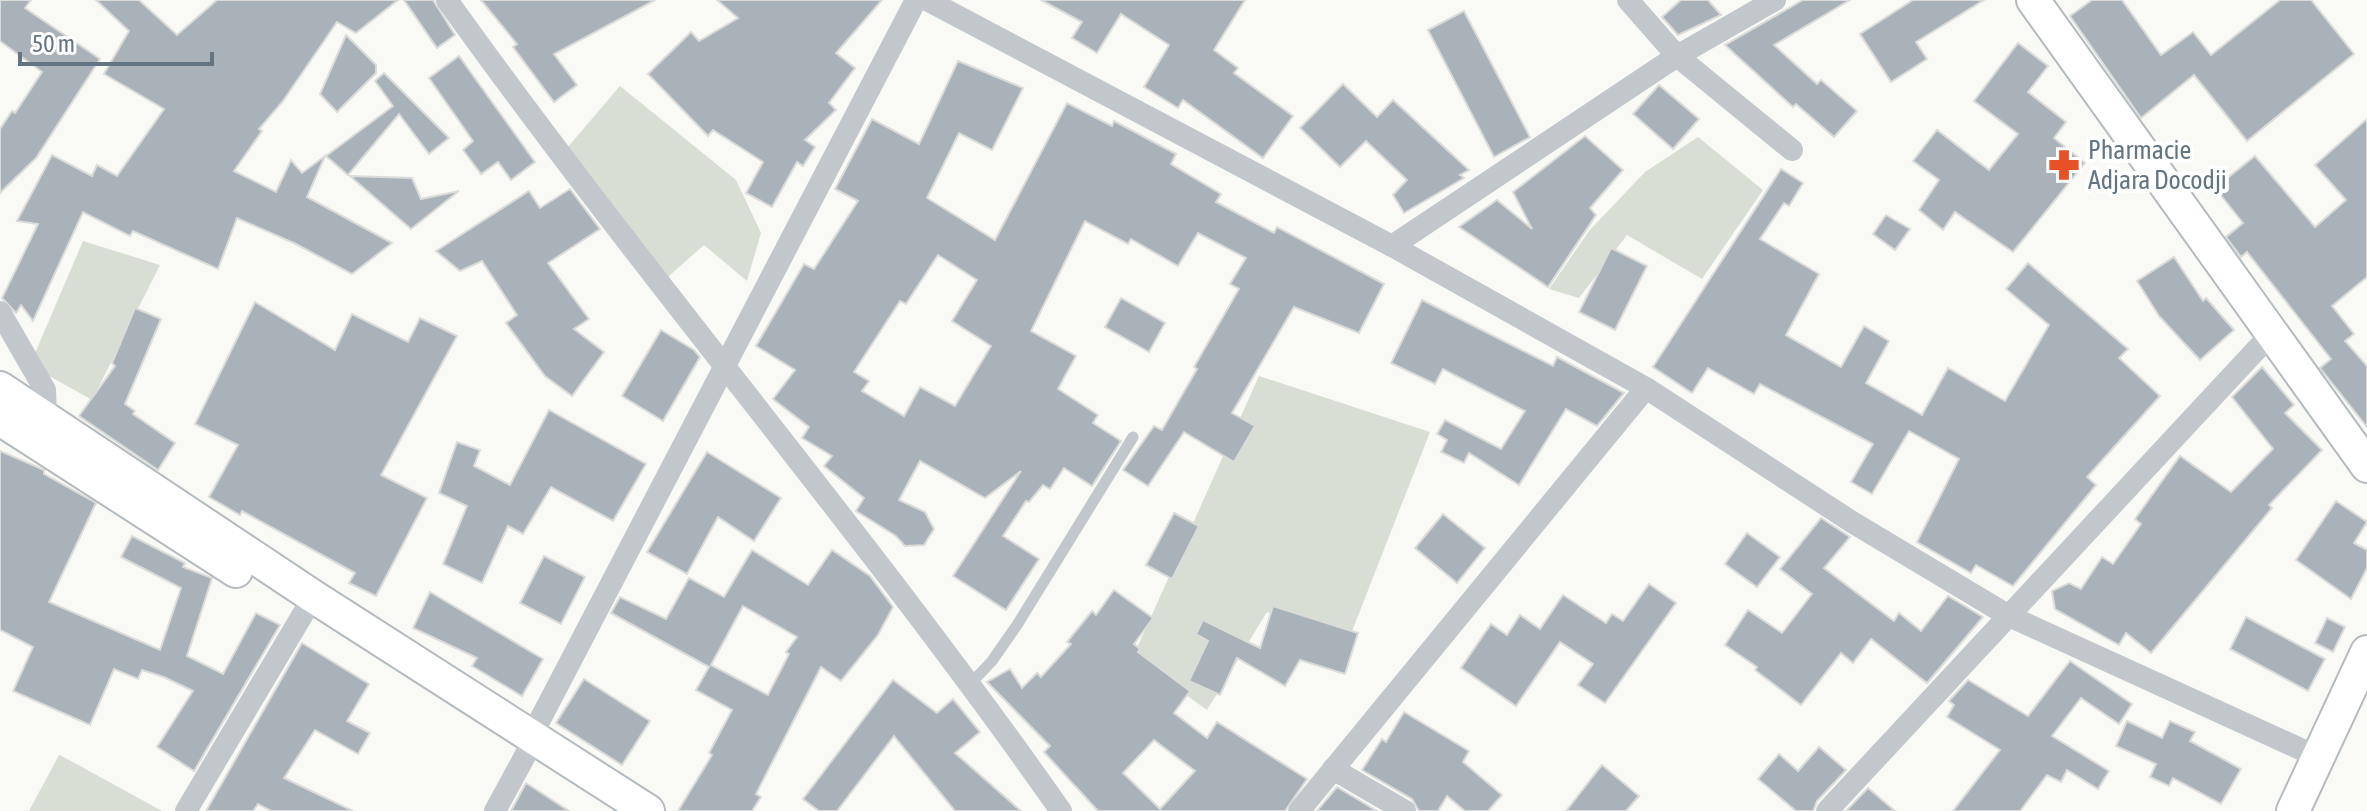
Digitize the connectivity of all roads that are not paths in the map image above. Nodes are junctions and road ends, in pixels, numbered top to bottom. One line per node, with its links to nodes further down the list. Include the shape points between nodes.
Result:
1 (447, 0): 12 (street)
2 (916, 0): 12 (street)
3 (927, 0): 9 (street)
4 (1628, 0): 7 (street)
5 (1775, 0): 7 (street)
6 (2033, 0): 11 (street)
7 (1677, 56): 8 (street); 9 (street)
8 (1792, 150)
9 (1392, 246): 14 (street)
10 (0, 312): 15 (street, via 45,390)
11 (2272, 333): 18 (street); 20 (street)
12 (727, 366): 22 (street); 23 (street)
13 (0, 388): 15 (street)
14 (1646, 388): 20 (street); 25 (street)
15 (46, 418): 23 (street)
16 (0, 419): 19 (street)
17 (1133, 437): 22 (lane, via 1017,625)
18 (2367, 466)
19 (303, 614): 23 (street); 26 (street)
20 (2009, 616): 24 (street); 33 (street)
21 (2367, 652): 24 (street)
22 (971, 683): 30 (street)
23 (529, 744): 27 (street); 28 (street); 29 (street)
24 (2318, 757): 34 (street)
25 (1333, 769): 31 (street); 32 (street)
26 (186, 811)
27 (495, 811)
28 (611, 811)
29 (648, 811)
30 (1061, 811)
31 (1299, 811)
32 (1405, 811)
33 (1827, 811)
34 (2293, 811)

